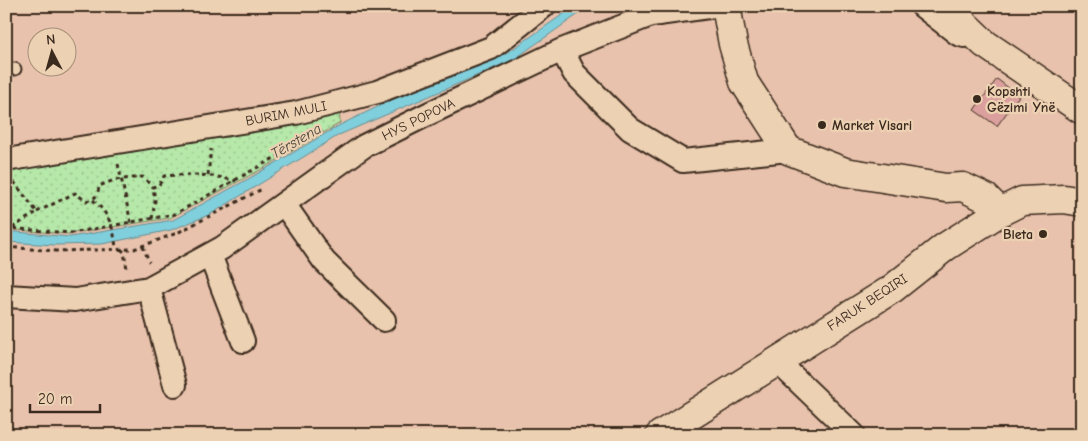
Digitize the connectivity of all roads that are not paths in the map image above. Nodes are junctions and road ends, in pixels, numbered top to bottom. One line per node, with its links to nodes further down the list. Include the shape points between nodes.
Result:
1 (544, 6): 10 (street, BURIM MULI, via 491,48 377,92 296,113)
2 (716, 6): 7 (street, HYS POPOVA, via 651,15)
3 (726, 6): 9 (street, via 744,82)
4 (922, 6): 6 (street, via 958,34)
5 (945, 6): 6 (street)
6 (986, 44): 8 (street)
7 (562, 50): 9 (street, via 574,73 630,129 683,161); 13 (street, HYS POPOVA, via 364,146)
8 (1082, 110)
9 (788, 150): 11 (street, via 845,172)
10 (9, 169)
11 (946, 188): 14 (street, via 963,187 977,193); 15 (street, via 964,202)
12 (1082, 202): 14 (street, FARUK BEQIRI, via 1064,198 1022,201)
13 (284, 204): 16 (street, HYS POPOVA); 19 (street, via 324,262)
14 (1000, 212): 15 (street, FARUK BEQIRI)
15 (966, 233): 21 (street, FARUK BEQIRI, via 892,289)
16 (210, 255): 17 (street, HYS POPOVA); 20 (street)
17 (149, 288): 18 (street, HYS POPOVA, via 74,300); 22 (street)
18 (6, 296)
19 (384, 320)
20 (242, 341)
21 (776, 360): 23 (street, FARUK BEQIRI); 24 (street)
22 (175, 385)
23 (660, 435)
24 (854, 435)

